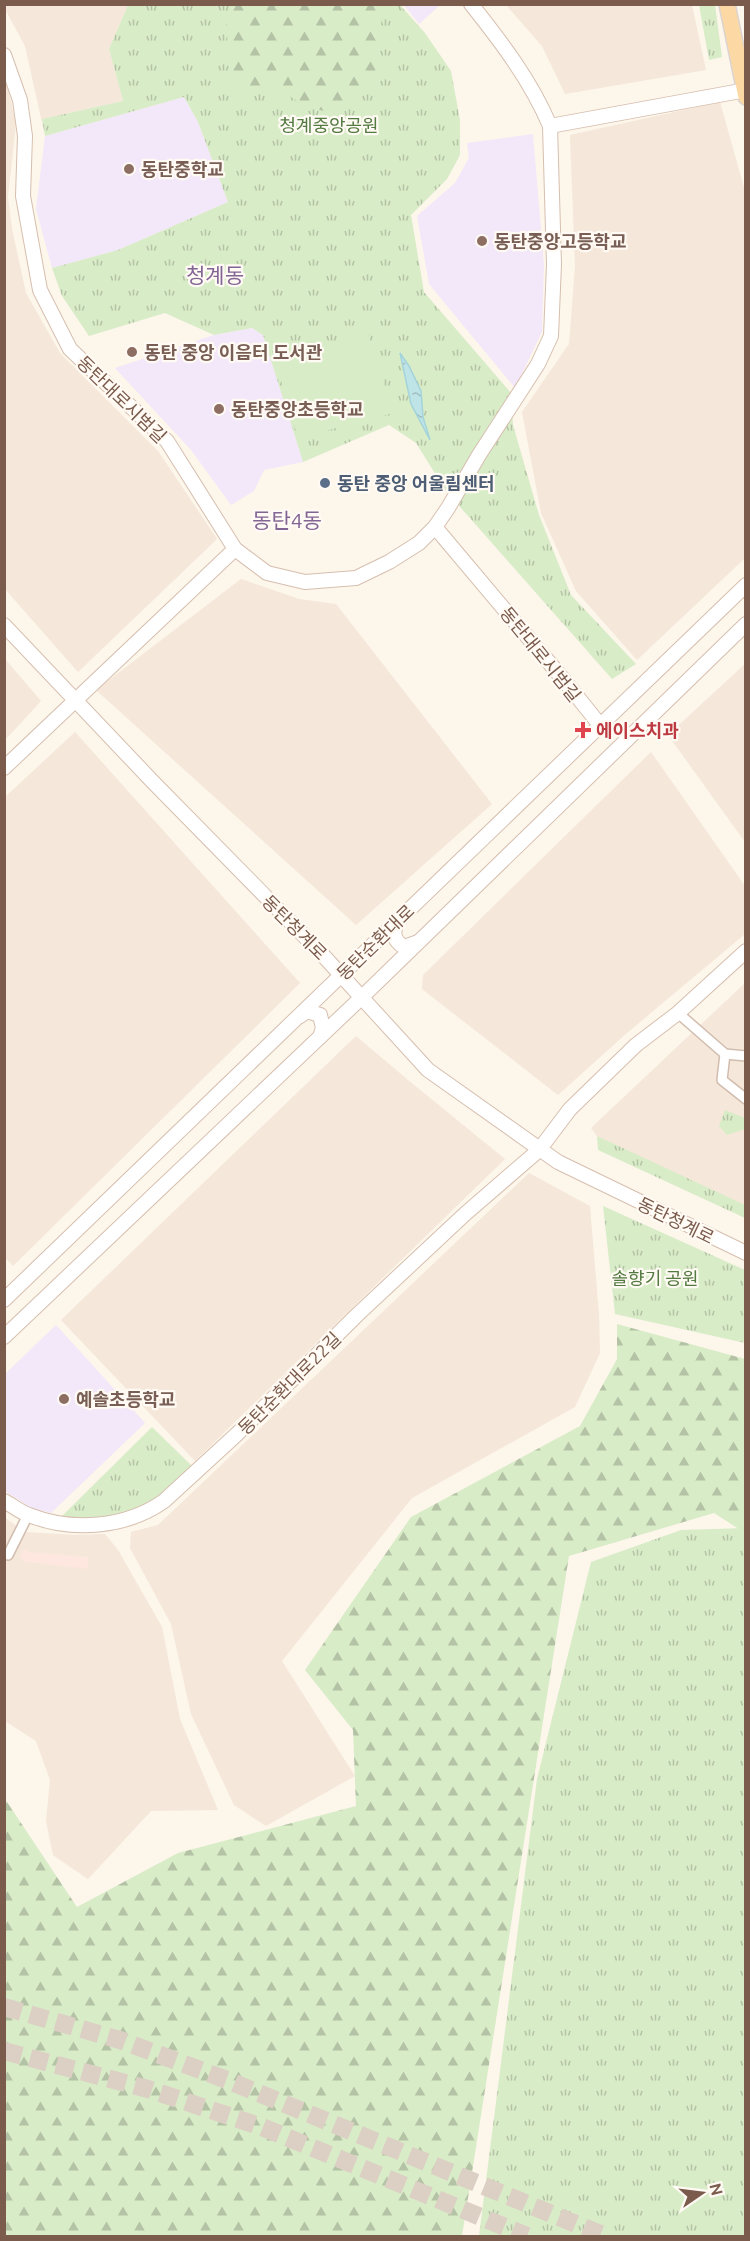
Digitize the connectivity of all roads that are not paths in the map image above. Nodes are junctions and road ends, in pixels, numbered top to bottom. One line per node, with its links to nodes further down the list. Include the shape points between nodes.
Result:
1 (471, 4): 5 (street, 동탄대로시범길, via 517,63)
2 (727, 4): 4 (main road)
3 (4, 55): 7 (street, 동탄대로시범길, via 20,100 25,136 23,196 40,290 70,349 166,441)
4 (745, 92): 5 (street)
5 (550, 126): 6 (street, 동탄대로시범길, via 554,264 551,336 523,389)
6 (435, 527): 7 (street, 동탄대로시범길, via 419,543 389,562 356,578 330,581 305,582 267,573); 12 (street, 동탄대로시범길)
7 (235, 549): 11 (street)
8 (746, 585): 12 (street, 동탄순환대로)
9 (746, 624): 15 (street, 동탄순환대로)
10 (4, 625): 11 (street, 동탄청계로)
11 (74, 700): 13 (street); 17 (street, 동탄청계로)
12 (600, 726): 14 (street, 동탄순환대로)
13 (4, 768)
14 (399, 919): 15 (street, via 394,936 398,943 404,947); 17 (street, 동탄순환대로)
15 (417, 942): 18 (street, 동탄순환대로)
16 (746, 951): 19 (street, 동탄순환대로22길)
17 (342, 975): 18 (street, 동탄청계로); 20 (street, 동탄순환대로)
18 (362, 997): 21 (street, 동탄순환대로); 25 (street, 동탄청계로, via 428,1070)
19 (678, 1013): 22 (street); 25 (street, 동탄순환대로22길, via 636,1045 570,1109)
20 (298, 1017): 21 (street, via 307,1011 320,1015); 27 (street, 동탄순환대로)
21 (320, 1037): 28 (street, 동탄순환대로)
22 (725, 1054): 23 (street); 24 (street, via 722,1080)
23 (746, 1056)
24 (746, 1099)
25 (539, 1150): 26 (street, 동탄청계로); 30 (street, 동탄순환대로22길, via 465,1214 237,1434 152,1510 108,1524 76,1525)
26 (746, 1253)
27 (4, 1300)
28 (4, 1337)
29 (4, 1501): 30 (street, 동탄순환대로22길)
30 (28, 1515): 31 (street)
31 (8, 1554)

